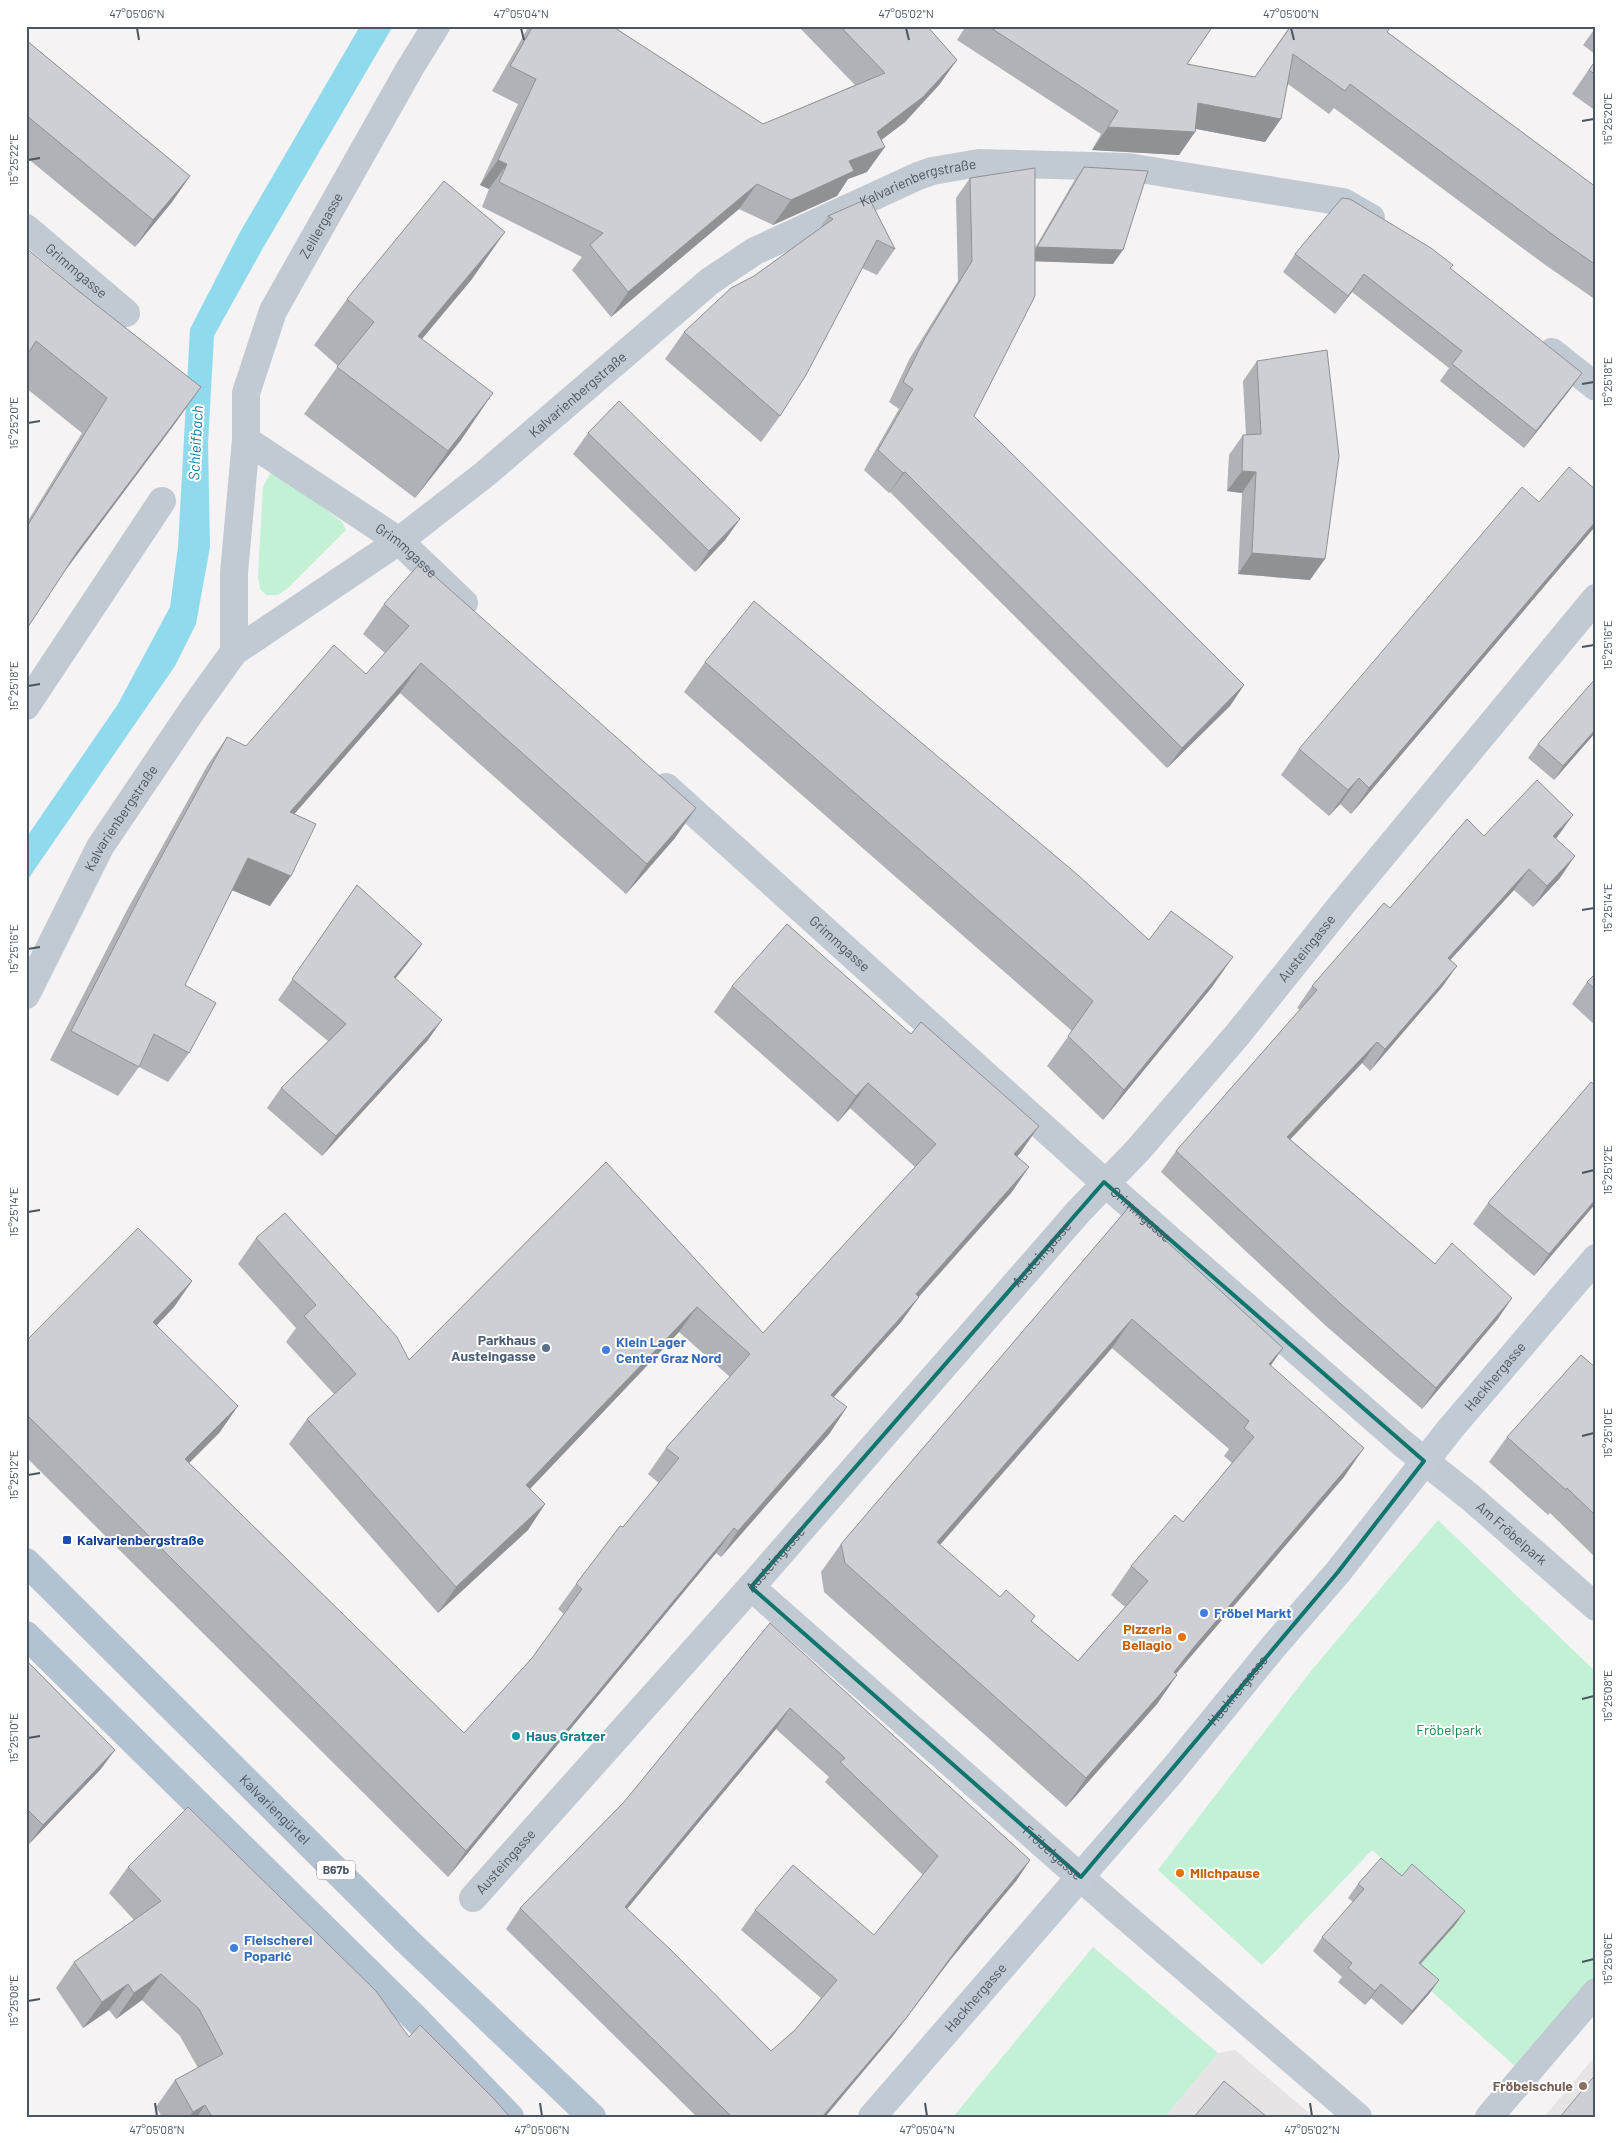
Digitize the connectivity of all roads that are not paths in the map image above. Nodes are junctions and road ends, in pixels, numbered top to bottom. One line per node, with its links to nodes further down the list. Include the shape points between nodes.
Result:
1 (436, 26): 7 (street, Zeillergasse, via 273,311 246,393)
2 (26, 228): 4 (street, Grimmgasse)
3 (1394, 233): 9 (street, Kalvarienbergstraße, via 1344,202 1128,167 979,163 932,171 755,251 710,281 485,474)
4 (126, 314)
5 (1535, 338): 6 (street)
6 (1596, 387)
7 (246, 440): 9 (street, Grimmgasse); 12 (street, via 234,573)
8 (162, 501): 13 (street)
9 (398, 541): 11 (street, Grimmgasse); 12 (street, Kalvarienbergstraße)
10 (1596, 598): 16 (street, Austeingasse, via 1238,1034 1138,1150)
11 (484, 621)
12 (234, 652): 15 (street, Kalvarienbergstraße, via 100,847)
13 (26, 706)
14 (646, 768): 16 (street, Grimmgasse)
15 (26, 995)
16 (1104, 1182): 18 (street, Grimmgasse); 20 (street, Austeingasse)
17 (1596, 1258): 18 (main road, Hackhergasse)
18 (1424, 1462): 21 (street, Am Fröbelpark, via 1470,1497); 23 (main road, Hackhergasse, via 1338,1572)
19 (26, 1562): 27 (main road, Kalvariengürtel / B67b, via 406,1939)
20 (751, 1587): 23 (street, Fröbelgasse); 24 (street, Austeingasse)
21 (1596, 1607)
22 (26, 1635): 26 (main road, via 416,2018)
23 (1081, 1877): 28 (main road, Hackhergasse); 29 (street, Fröbelgasse)
24 (473, 1898)
25 (1596, 1992): 30 (street)
26 (510, 2117)
27 (592, 2117)
28 (872, 2117)
29 (1358, 2117)
30 (1489, 2117)

